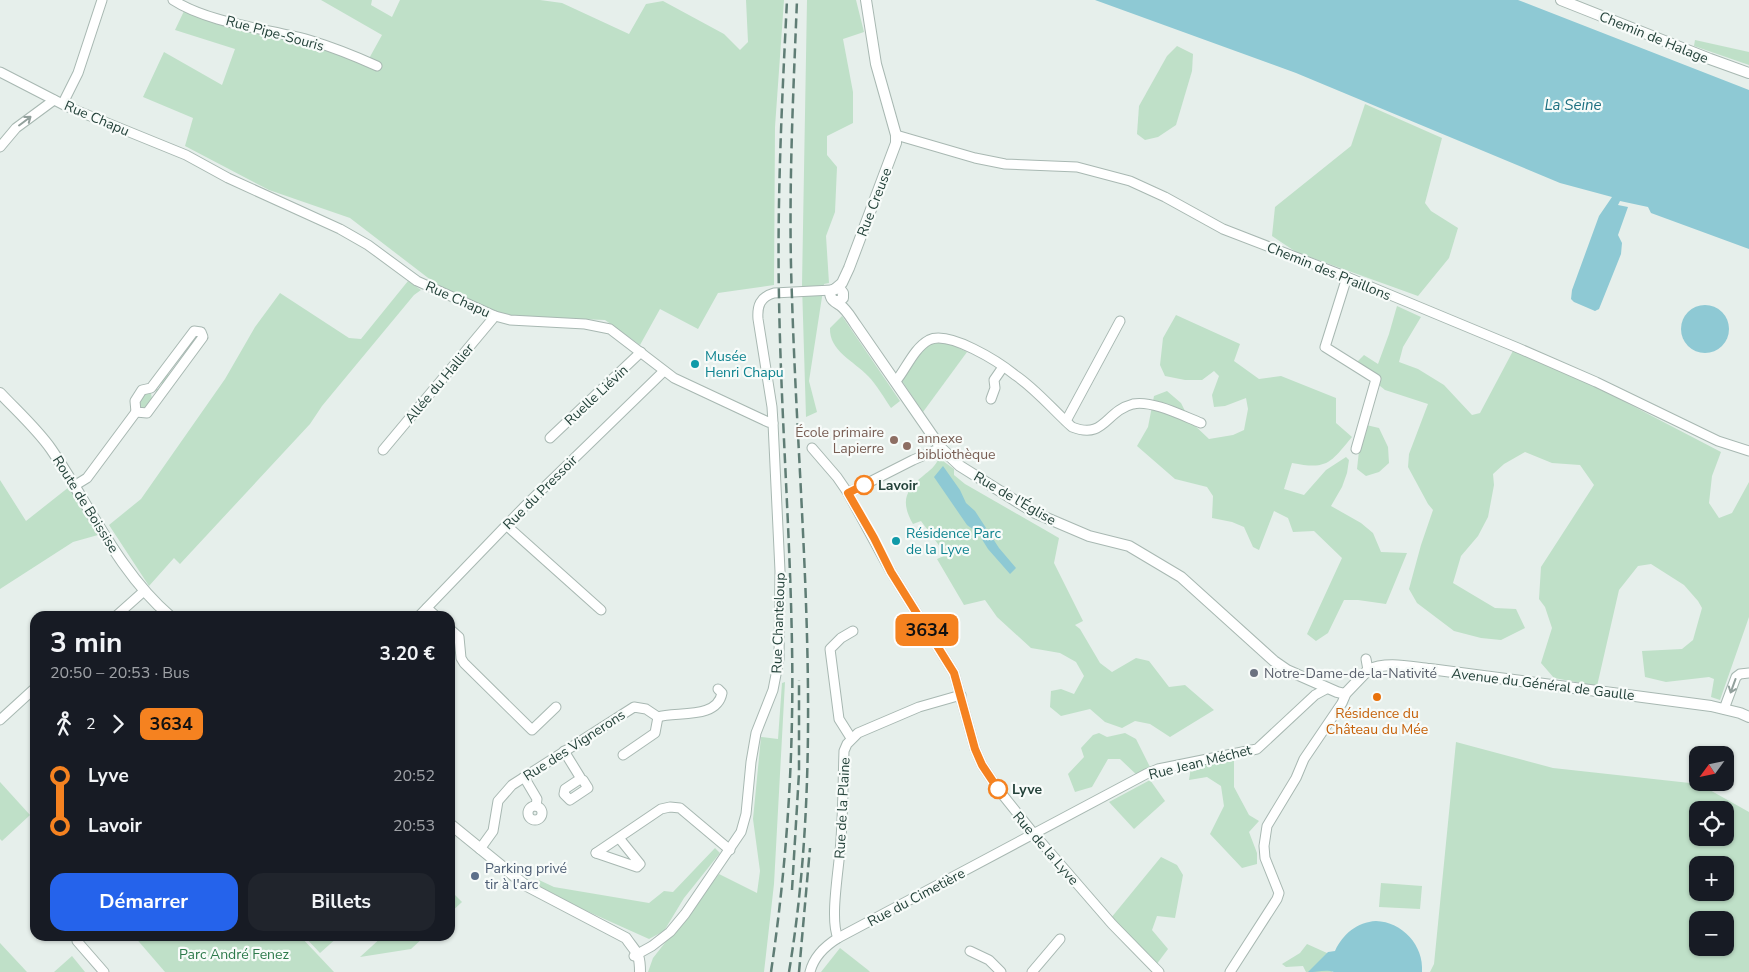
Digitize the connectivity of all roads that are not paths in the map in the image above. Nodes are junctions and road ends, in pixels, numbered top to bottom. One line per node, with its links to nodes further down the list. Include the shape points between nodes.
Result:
1 (102, 0): 8 (street, via 78,73)
2 (173, 0): 5 (street, Rue Pipe-Souris, via 192,10 308,40)
3 (866, 0): 9 (street, via 876,64)
4 (1560, 0): 7 (street, Chemin de Halage)
5 (377, 66)
6 (0, 72): 8 (street, Rue Chapu)
7 (1749, 73)
8 (58, 102): 10 (street, one-way to 8, via 16,128); 13 (street, Rue Chapu, via 186,155 228,178 340,229 417,281)
9 (896, 135): 11 (street, Chemin des Praillons, via 1005,164 1077,167 1130,180 1223,229); 12 (street, Rue Creuse, via 894,150)
10 (0, 147)
11 (1347, 277): 28 (street, via 1325,348 1376,379); 30 (street, Chemin des Praillons, via 1596,382 1718,441)
12 (837, 295): 18 (street, Rue de l'Église); 24 (street, via 800,292 769,295 758,307)
13 (495, 316): 15 (street, Rue Chapu, via 521,322 600,326 610,329); 29 (street, Allée du Hallier)
14 (1120, 321): 22 (street)
15 (641, 352): 17 (street, Rue Chapu); 25 (street, Ruelle Liévin)
16 (1003, 367): 18 (street, via 966,345 944,338 931,339 921,345); 20 (street, via 994,380); 22 (street)
17 (664, 371): 24 (street, Rue Chapu); 33 (street, Rue du Pressoir)
18 (896, 381): 27 (street, Rue de l'Église)
19 (0, 393): 31 (street, Route de Boissise, via 49,447)
20 (991, 399)
21 (136, 412): 21 (street, via 147,413 202,336 201,332 194,331 151,388 142,390 135,401); 31 (street, via 87,478)
22 (1066, 421): 23 (street, via 1083,431 1093,430 1134,404 1154,405)
23 (1201, 422)
24 (773, 424): 66 (street, Rue Chanteloup, via 780,578 779,659 773,690 756,733 746,814 741,832)
25 (550, 438)
26 (812, 448): 32 (street, Rue de la Lyve)
27 (941, 448): 32 (street); 46 (street, Rue de l'Église, via 960,466 1035,513 1089,536 1129,546 1181,576 1274,661)
28 (1356, 449)
29 (382, 450)
30 (1749, 451)
31 (74, 486): 34 (street, Route de Boissise)
32 (848, 493): 50 (street, Rue de la Lyve, via 891,572 954,673)
33 (506, 525): 35 (street, Rue du Pressoir); 36 (street)
34 (144, 591): 37 (street); 38 (street, Route de Boissise)
35 (427, 608): 39 (street, Rue du Pressoir); 40 (street)
36 (601, 610)
37 (122, 611)
38 (165, 611)
39 (424, 611)
40 (430, 611)
41 (853, 631): 56 (street, via 830,649 840,719)
42 (455, 633): 51 (street, via 459,637 464,663 532,730)
43 (1366, 659): 44 (street)
44 (1368, 670): 49 (street); 52 (street, Avenue du Général de Gaulle, via 1391,666 1430,669)
45 (1749, 673): 52 (street, one-way to 52, via 1736,677)
46 (1328, 688): 49 (street, Rue de l'Église); 63 (street, Rue Jean Méchet, via 1315,695 1257,749 1158,769)
47 (718, 689): 53 (street, via 722,693 721,699 706,712)
48 (30, 693): 55 (street)
49 (1345, 694): 79 (street, via 1267,826 1265,858 1279,893)
50 (961, 695): 56 (street, Rue de la Plaine, via 919,707); 63 (street, Rue de la Lyve, via 982,765 1005,800)
51 (556, 707)
52 (1724, 709): 54 (street, Avenue du Général de Gaulle)
53 (658, 717): 57 (street, Rue des Vignerons, via 646,709 634,707); 58 (street, via 655,733)
54 (1749, 717)
55 (0, 720)
56 (851, 738): 67 (street, Rue de la Plaine, via 844,751 834,929)
57 (564, 752): 59 (street, Rue des Vignerons); 60 (street)
58 (623, 755)
59 (524, 777): 61 (street, via 535,794); 65 (street, Rue des Vignerons, via 498,801 492,831)
60 (580, 779)
61 (536, 806)
62 (455, 828): 65 (street)
63 (1034, 834): 67 (street, Rue du Cimetière); 78 (street, Rue de la Lyve)
64 (619, 838): 64 (street, via 640,864 637,867 596,853); 66 (street, via 661,809 680,808)
65 (480, 849): 71 (street, via 525,885 626,938)
66 (730, 850): 71 (street, Rue Chanteloup, via 670,932)
67 (838, 938): 75 (street, Rue du Cimetière, via 816,957)
68 (1060, 939): 77 (street)
69 (78, 941): 72 (street)
70 (970, 951): 76 (street, via 989,960)
71 (636, 955): 73 (street); 74 (street)
72 (104, 972)
73 (634, 972)
74 (640, 972)
75 (810, 972)
76 (1001, 972)
77 (1032, 972)
78 (1158, 972)
79 (1230, 972)

